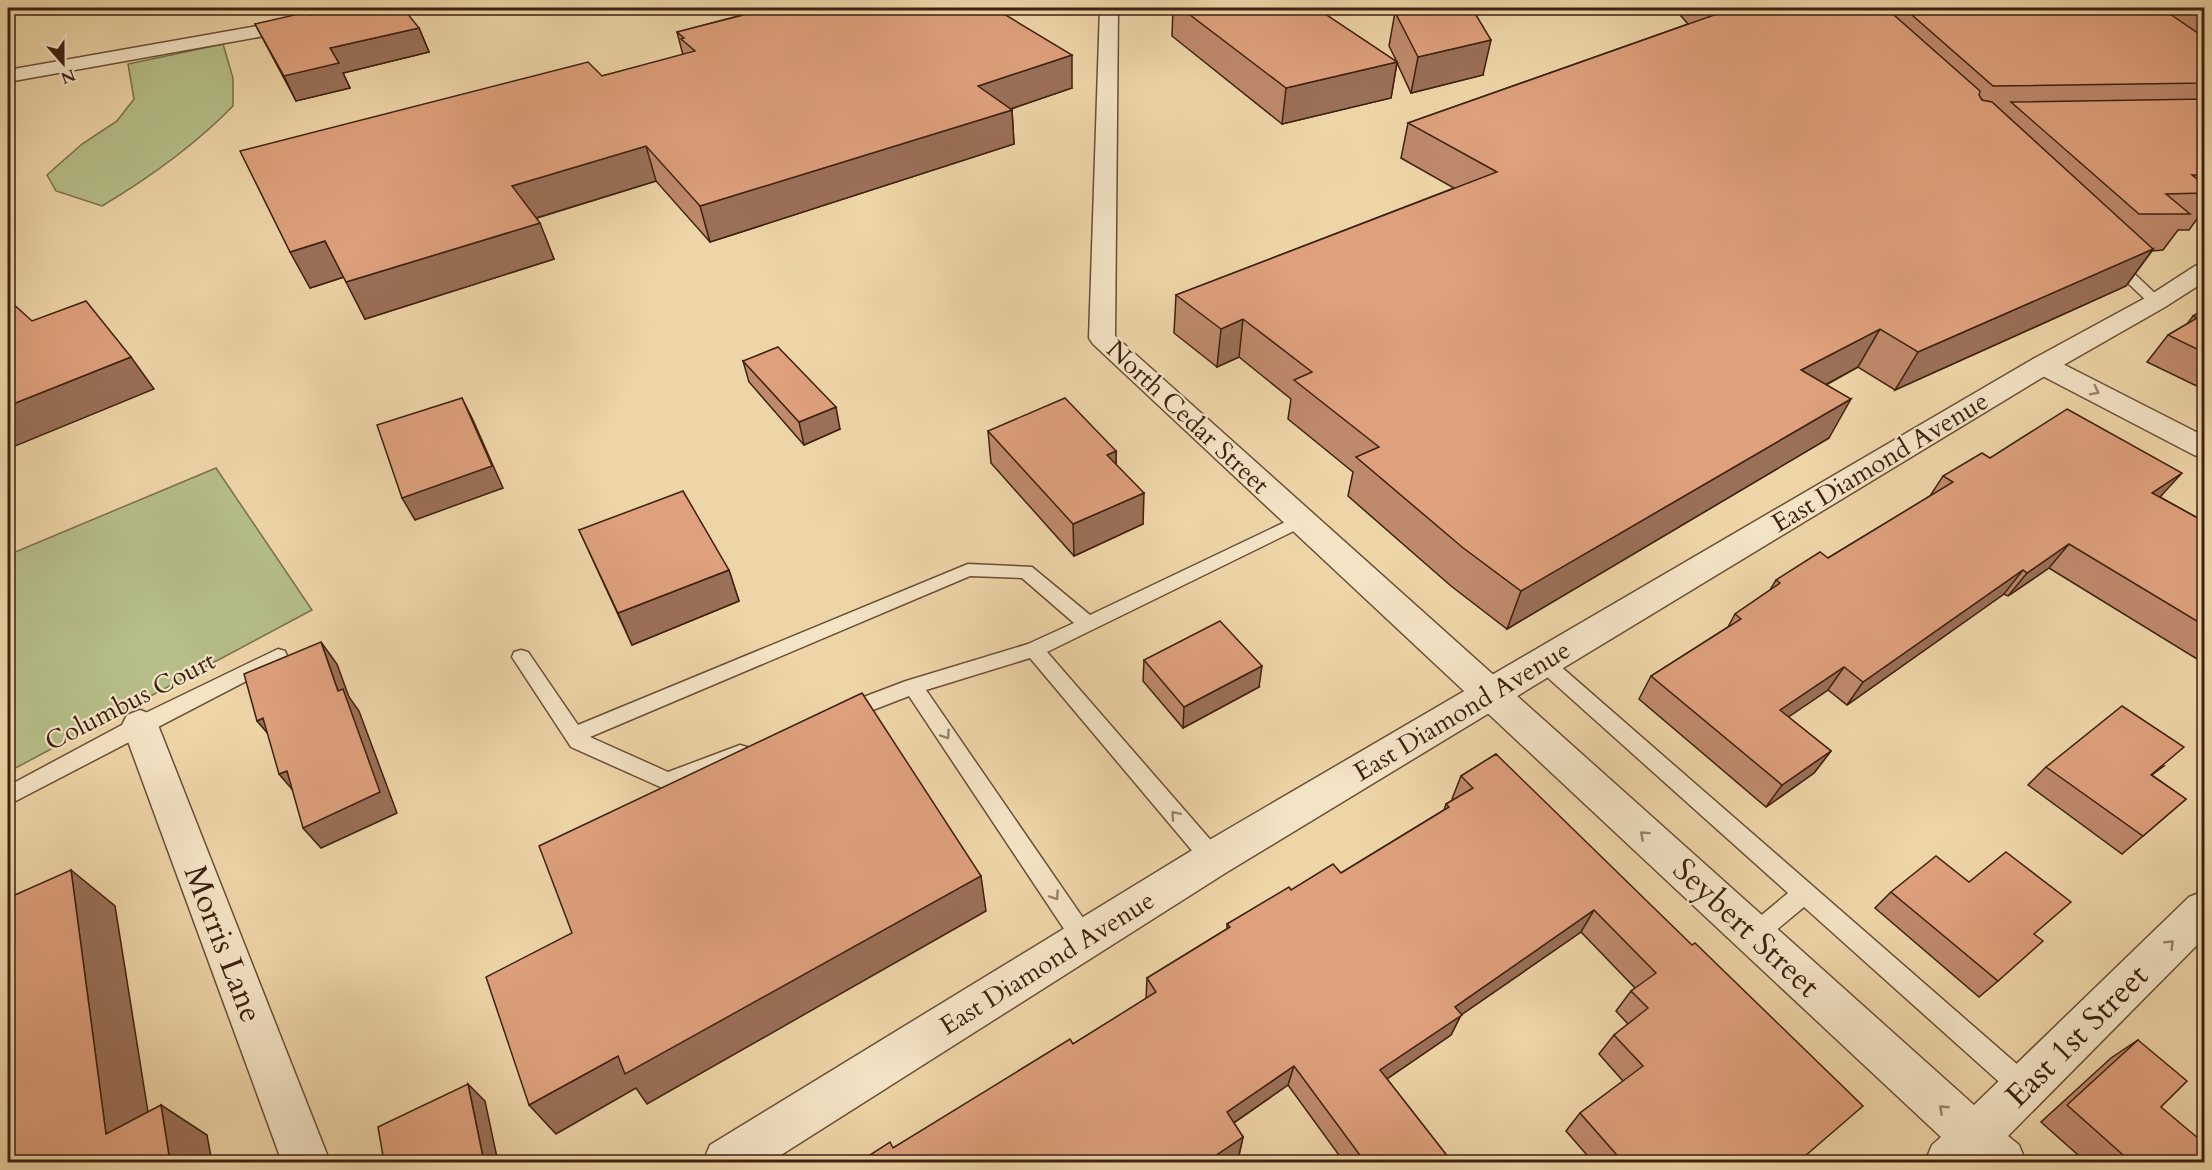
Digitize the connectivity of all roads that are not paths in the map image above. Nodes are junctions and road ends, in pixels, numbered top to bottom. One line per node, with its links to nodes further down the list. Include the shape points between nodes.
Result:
1 (387, 8): 3 (street)
2 (1109, 8): 9 (street, North Cedar Street, via 1102,338)
3 (8, 76)
4 (2106, 255): 6 (lane)
5 (2205, 271): 6 (street, East Diamond Avenue)
6 (2156, 302): 7 (street, East Diamond Avenue)
7 (2043, 365): 8 (street, one-way to 8); 14 (street, East Diamond Avenue)
8 (2205, 448)
9 (1300, 521): 10 (lane); 16 (street, North Cedar Street)
10 (1088, 624): 11 (lane); 19 (lane, via 1026,572 968,570)
11 (1034, 650): 15 (lane); 22 (lane, one-way to 11)
12 (278, 656): 18 (lane, Columbus Court)
13 (521, 657): 19 (lane)
14 (1544, 663): 16 (street, East Diamond Avenue); 23 (lane)
15 (913, 686): 17 (lane); 26 (lane, one-way to 26)
16 (1491, 694): 22 (street, East Diamond Avenue); 25 (street, Seybert Street, one-way to 16)
17 (824, 721)
18 (140, 725): 21 (lane, Columbus Court); 29 (street, Morris Lane)
19 (574, 735): 20 (lane, via 578,741 667,781)
20 (757, 747)
21 (8, 796)
22 (1213, 860): 26 (street, East Diamond Avenue)
23 (1805, 893): 25 (lane); 27 (lane)
24 (2205, 910): 27 (street, East 1st Street, one-way to 24)
25 (1754, 935): 28 (street, Seybert Street, one-way to 25)
26 (1084, 939): 30 (street, East Diamond Avenue)
27 (2025, 1088): 28 (street, East 1st Street)
28 (1975, 1154)
29 (306, 1162)
30 (727, 1162)

